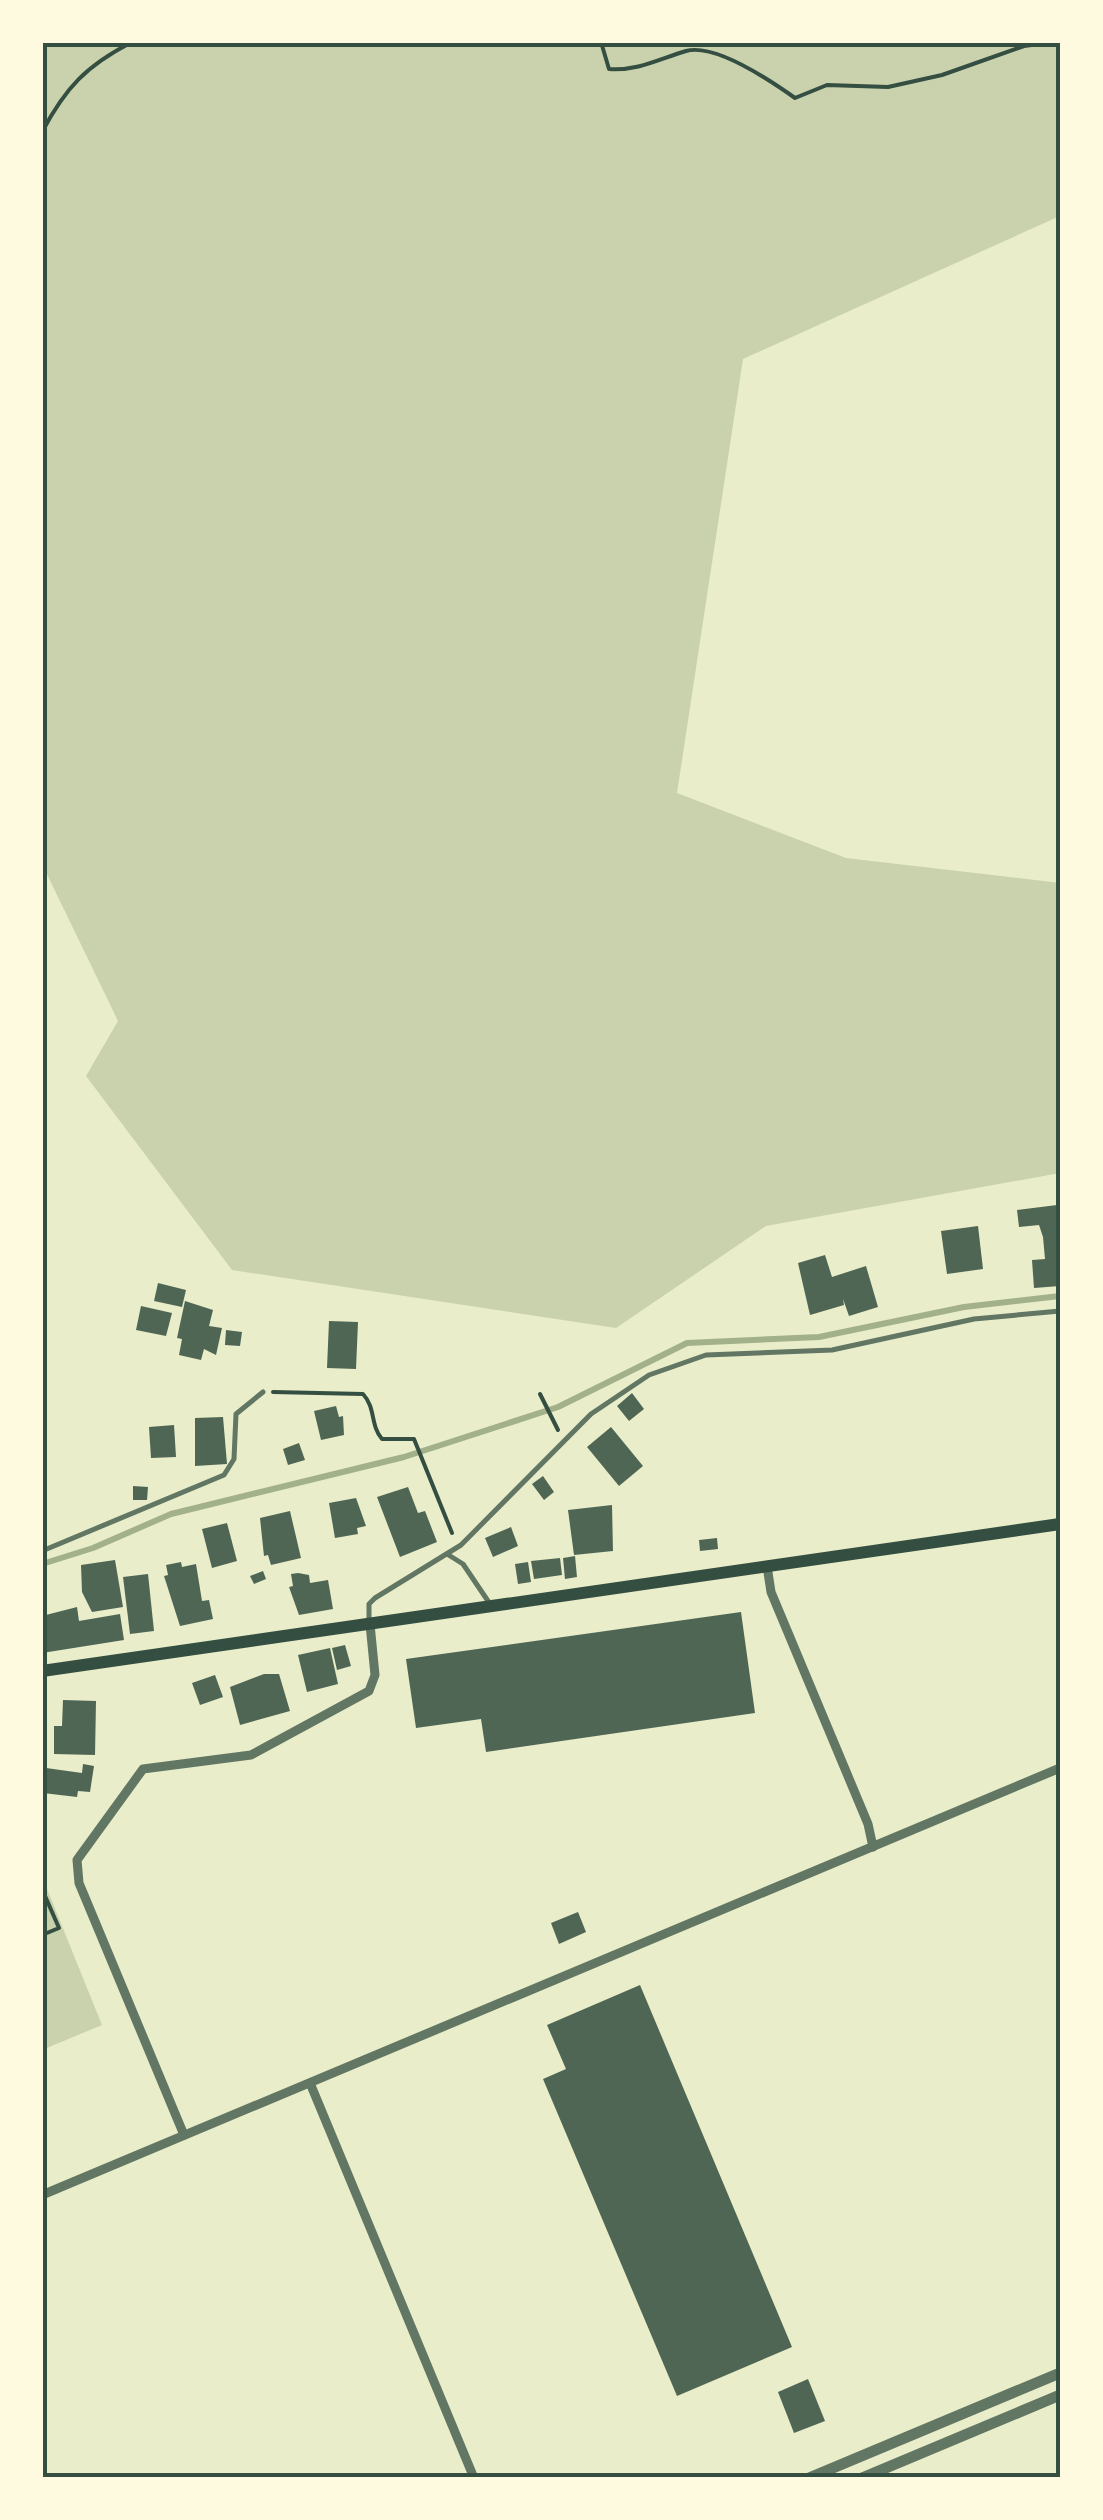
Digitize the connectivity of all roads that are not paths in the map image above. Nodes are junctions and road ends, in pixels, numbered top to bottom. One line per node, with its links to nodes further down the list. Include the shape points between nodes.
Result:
1 (1060, 1312): 5 (lane, via 974,1319 832,1350 706,1355 648,1375 592,1414)
2 (262, 1392): 4 (lane, via 236,1414 234,1459 224,1475)
3 (1060, 1524): 6 (main road)
4 (42, 1551)
5 (447, 1554): 7 (lane, via 463,1564); 8 (lane, via 368,1604)
6 (767, 1566): 7 (main road); 11 (street, via 771,1592)
7 (490, 1605): 8 (main road)
8 (370, 1624): 9 (main road); 13 (street, via 370,1691 250,1755 142,1769 78,1860 78,1883)
9 (42, 1671)
10 (1060, 1768): 11 (street)
11 (873, 1847): 12 (street)
12 (310, 2083): 13 (street); 17 (street)
13 (184, 2136): 14 (street)
14 (42, 2195)
15 (1060, 2373): 18 (street)
16 (1060, 2394): 19 (street)
17 (474, 2478)
18 (809, 2478)
19 (862, 2478)

